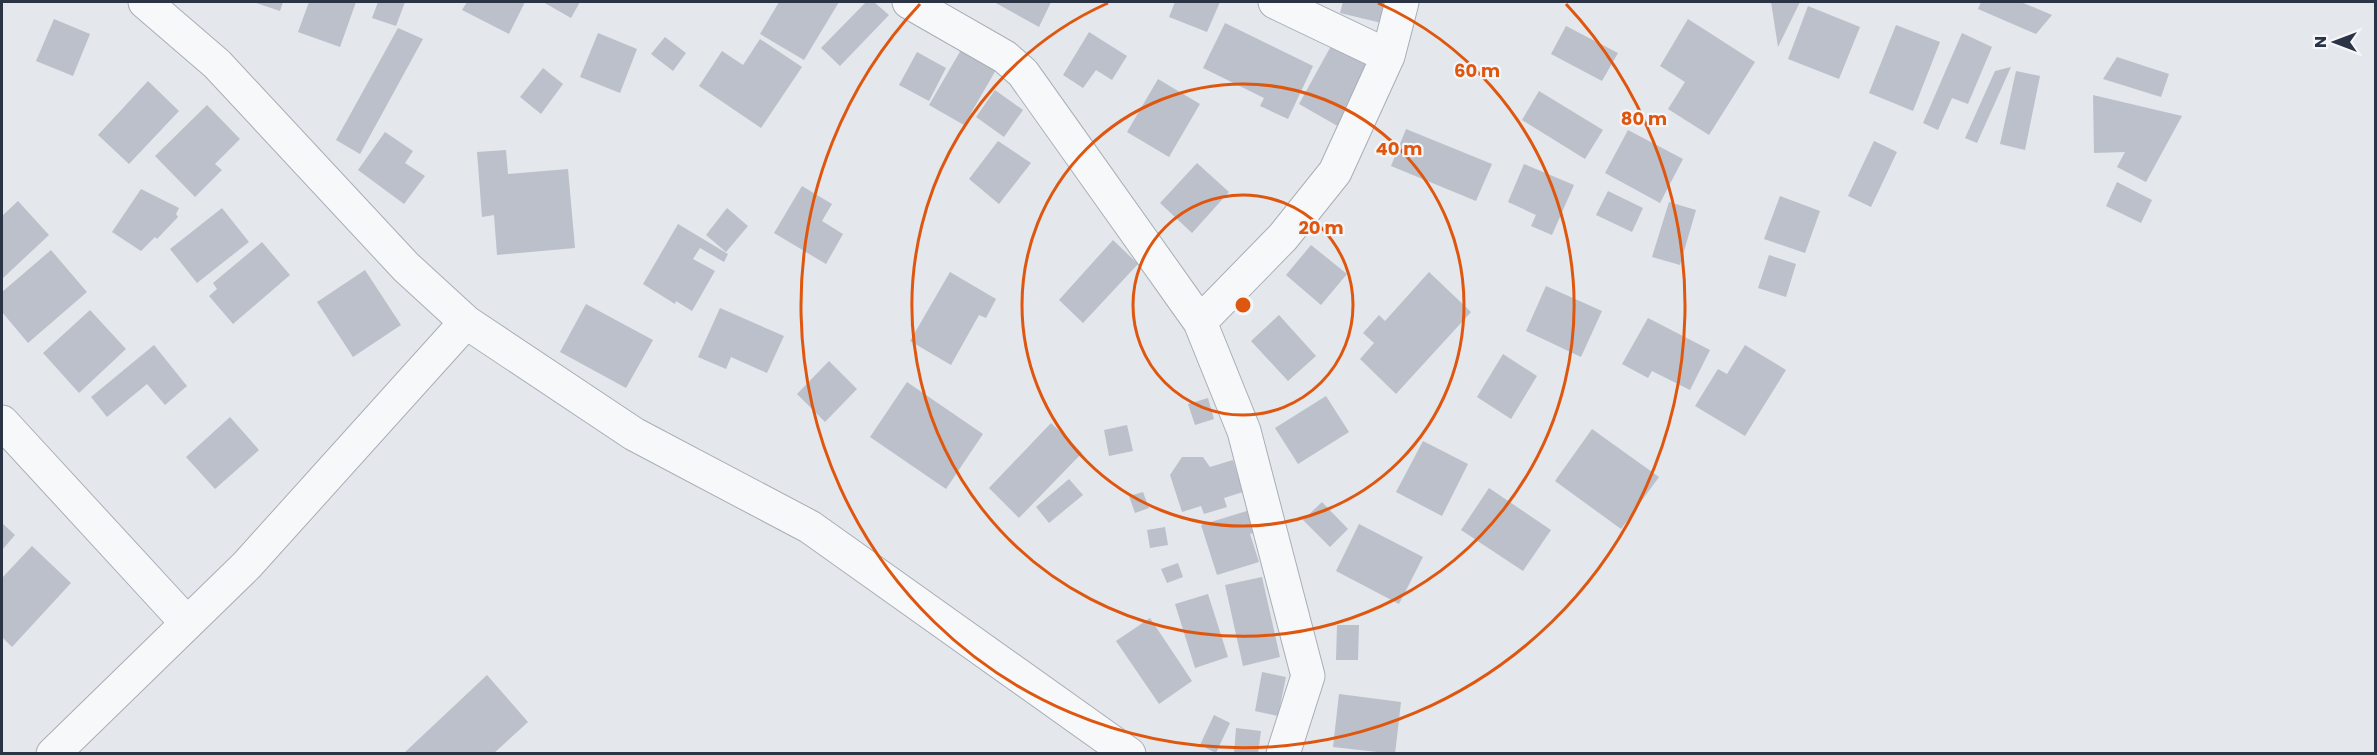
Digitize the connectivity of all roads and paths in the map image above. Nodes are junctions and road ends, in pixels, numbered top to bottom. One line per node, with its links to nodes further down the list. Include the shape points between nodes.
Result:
1 (145, 2): 6 (street, via 217,64 406,267)
2 (909, 2): 7 (street, via 1005,57 1023,74)
3 (1275, 2): 5 (street)
4 (1402, 2): 5 (street)
5 (1388, 56): 7 (street, via 1335,171 1283,237)
6 (466, 322): 9 (street, via 247,565); 11 (street, via 634,434 810,527)
7 (1200, 322): 12 (street, via 1244,430 1308,676)
8 (2, 422): 9 (street)
9 (187, 623): 10 (street)
10 (54, 753)
11 (1129, 753)
12 (1283, 753)

